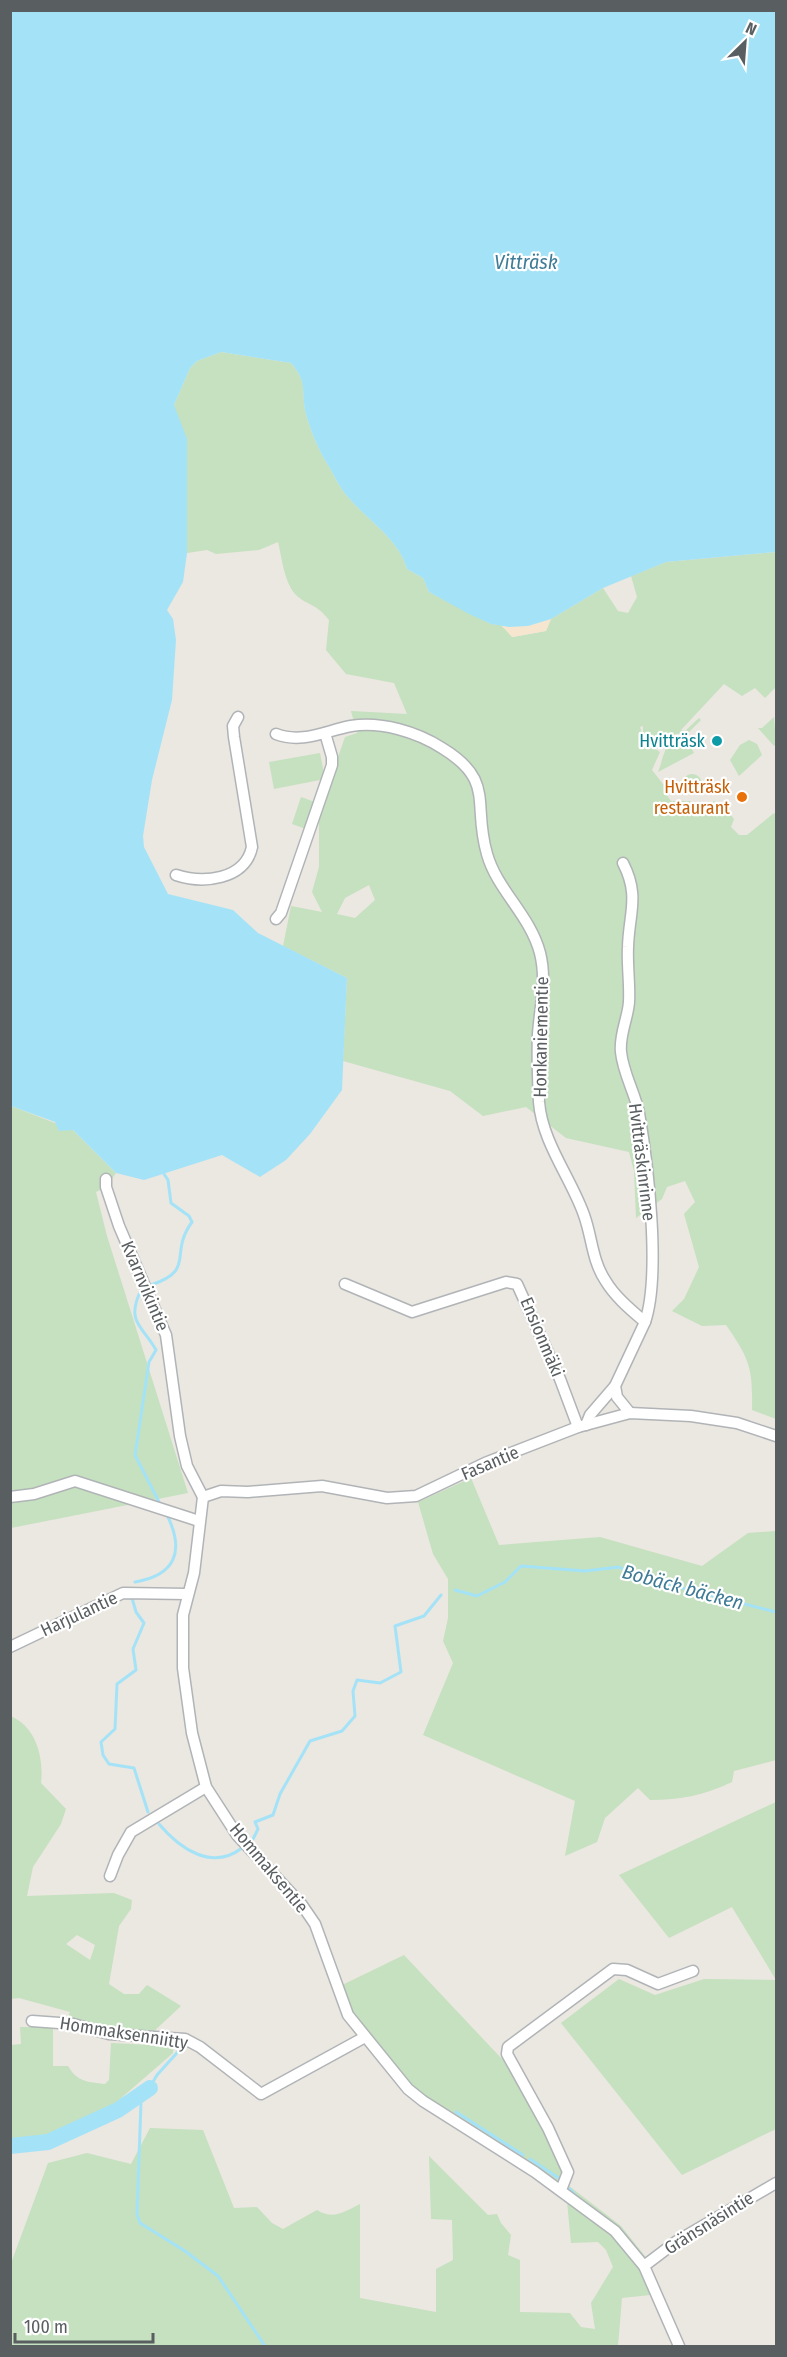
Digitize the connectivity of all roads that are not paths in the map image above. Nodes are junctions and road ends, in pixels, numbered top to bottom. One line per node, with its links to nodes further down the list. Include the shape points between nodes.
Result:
1 (238, 717): 5 (street, via 233,726 252,847 250,855 238,870 227,875 190,880)
2 (325, 733): 3 (street, Honkaniementie, via 306,738); 6 (street, via 332,765); 9 (street, Honkaniementie, via 376,725 400,731 442,748 475,775 480,790 482,834 494,873 521,911 540,952 544,979 537,1047 542,1119 585,1217 594,1258 604,1279)
3 (276, 734)
4 (623, 863): 9 (street, Hvitträskinrinne, via 631,878 634,900 628,944 629,1003 621,1051 643,1142 652,1251 651,1306)
5 (176, 875)
6 (276, 919)
7 (106, 1179): 15 (street, Kvarnvikintie, via 119,1226 166,1335 180,1436 187,1466)
8 (345, 1284): 12 (street, Ensionmäki, via 412,1312 506,1282 517,1284)
9 (645, 1322): 10 (street)
10 (615, 1386): 11 (street, via 617,1397); 12 (street)
11 (630, 1413): 12 (street, Fasantie); 13 (street, Fasantie, via 737,1423)
12 (582, 1426): 15 (street, Fasantie, via 485,1463 416,1496 362,1495 322,1486 221,1491)
13 (777, 1436)
14 (10, 1497): 16 (street, via 75,1481)
15 (203, 1497): 16 (street, Hommaksentie)
16 (199, 1521): 17 (street, Hommaksentie, via 194,1573)
17 (187, 1594): 18 (street, Harjulantie, via 123,1593); 19 (street, Hommaksentie, via 183,1668 192,1733)
18 (10, 1647)
19 (206, 1787): 20 (street, via 132,1832); 23 (street, Hommaksentie, via 237,1835 315,1924 348,2015)
20 (110, 1876)
21 (693, 1971): 25 (street, via 658,1984 620,1968 613,1970 508,2047 510,2062 568,2172)
22 (32, 2021): 23 (street, Hommaksenniitty, via 73,2024 109,2034 185,2039 261,2094)
23 (365, 2037): 25 (street, Hommaksentie, via 416,2095)
24 (777, 2183): 26 (street, Gränsnäsintie, via 697,2229)
25 (561, 2190): 26 (street, Hommaksentie, via 615,2231)
26 (644, 2266): 27 (street, Hommaksentie)
27 (679, 2346)

